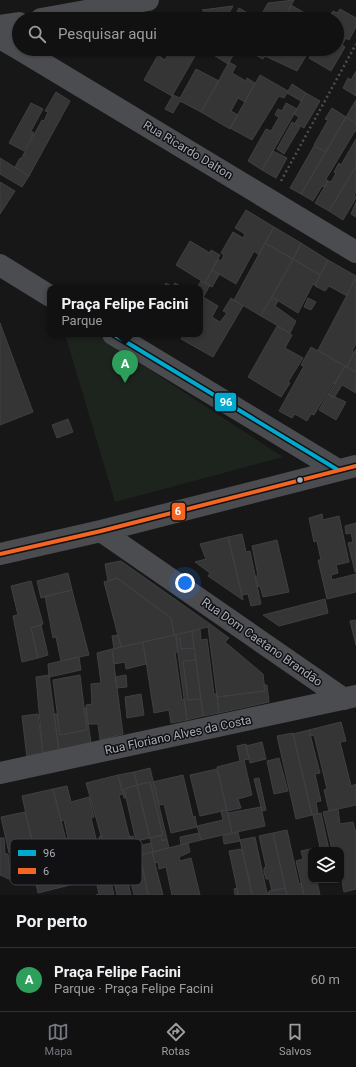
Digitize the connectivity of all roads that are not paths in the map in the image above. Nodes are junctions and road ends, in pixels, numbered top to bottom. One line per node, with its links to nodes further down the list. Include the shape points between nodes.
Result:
1 (148, 0): 2 (street)
2 (80, 12)
3 (12, 24): 4 (street)
4 (0, 26)
5 (0, 38): 6 (street, Rua Ricardo Dalton)
6 (12, 45)
7 (31, 56): 8 (street, Rua Ricardo Dalton)
8 (356, 252)
9 (0, 265): 10 (street)
10 (47, 294)
11 (118, 337): 12 (street)
12 (347, 468): 13 (street)
13 (101, 531): 14 (street); 15 (street, Rua Dom Caetano Brandão)
14 (0, 554)
15 (350, 697): 16 (street, Rua Floriano Alves da Costa)
16 (0, 773)

